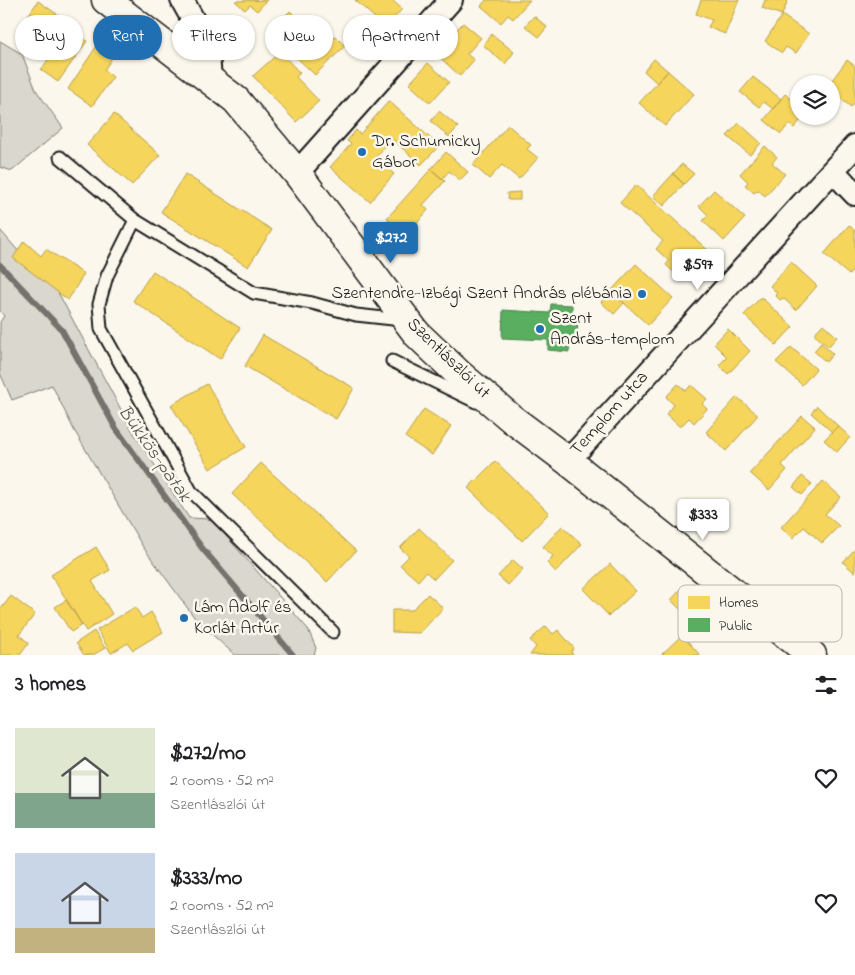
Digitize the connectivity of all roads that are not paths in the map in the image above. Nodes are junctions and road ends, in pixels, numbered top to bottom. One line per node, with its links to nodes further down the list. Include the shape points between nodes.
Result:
1 (106, 0): 4 (main road, Szentlászlói út)
2 (182, 0): 4 (street, via 207,45)
3 (451, 0): 8 (street)
4 (210, 78): 8 (main road, Szentlászlói út, via 246,112)
5 (855, 146): 7 (street, Templom utca)
6 (60, 156): 10 (lane)
7 (833, 171): 9 (street); 14 (street, Templom utca)
8 (297, 173): 11 (main road, Szentlászlói út)
9 (855, 194)
10 (135, 220): 11 (lane, via 254,293 356,315); 16 (lane, via 107,276 99,304 102,329 191,491)
11 (406, 320): 13 (main road, Szentlászlói út, via 459,374)
12 (392, 361): 13 (lane)
13 (512, 419): 14 (main road, Szentlászlói út)
14 (568, 461): 15 (main road, Szentlászlói út)
15 (724, 585)
16 (333, 632)
17 (796, 642): 18 (main road, Szentlászlói út)
18 (812, 655)

